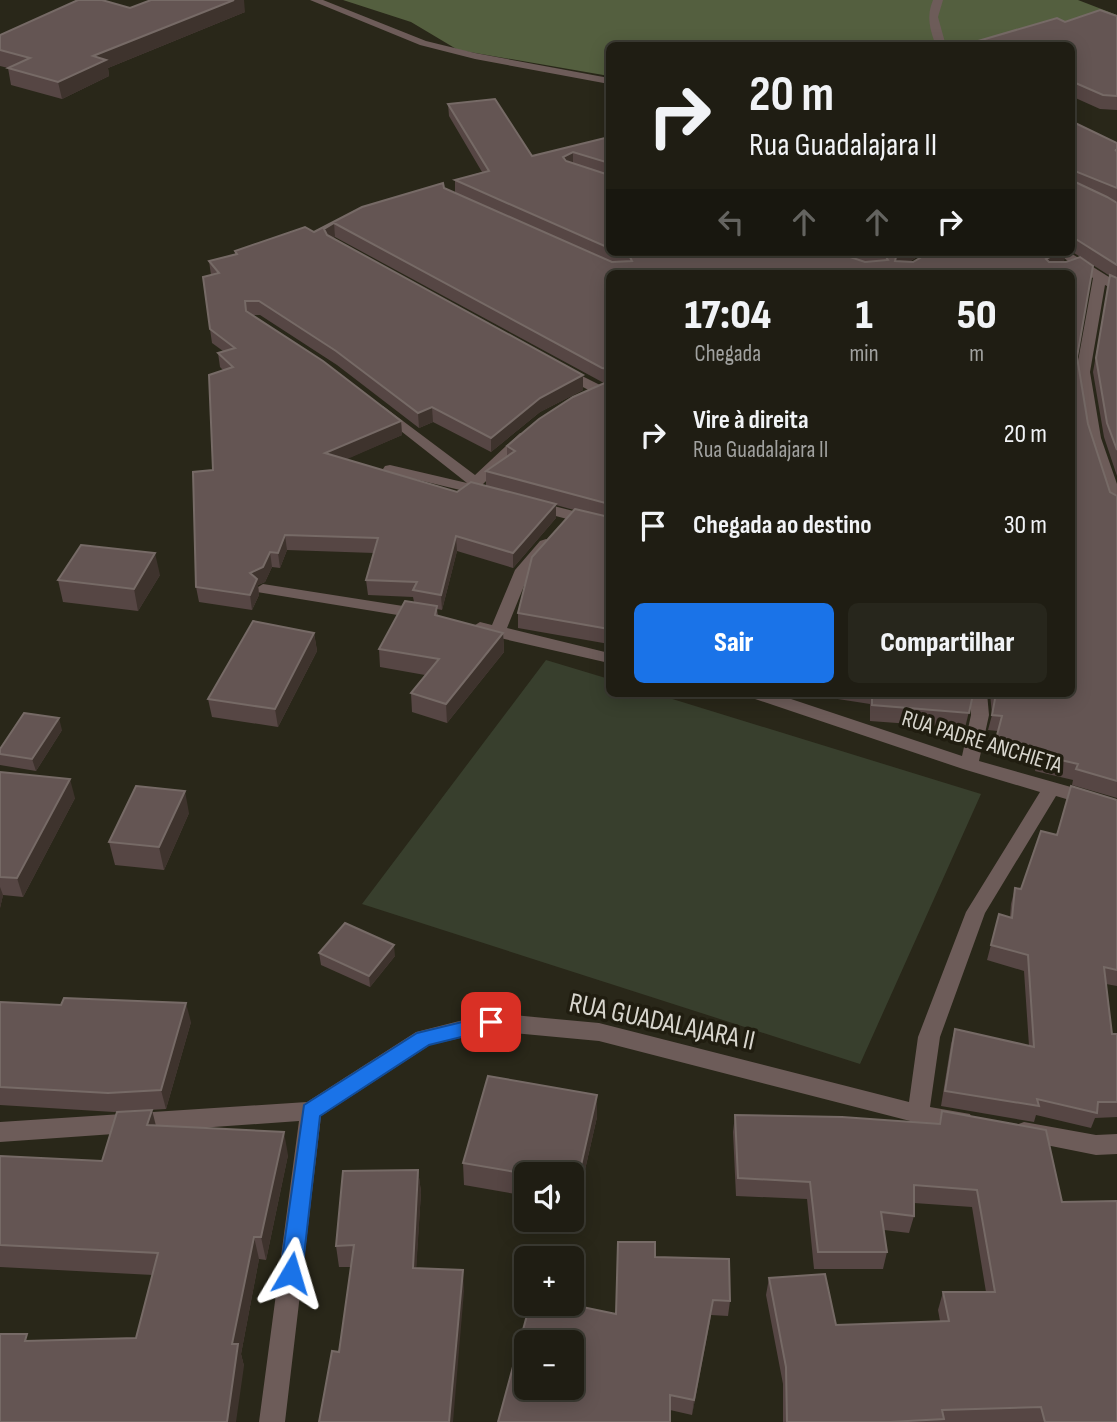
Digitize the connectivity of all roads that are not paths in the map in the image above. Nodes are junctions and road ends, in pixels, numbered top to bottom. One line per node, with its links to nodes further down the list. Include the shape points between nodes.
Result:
1 (315, 0): 4 (street, via 423,43)
2 (938, 0): 3 (street, via 933,8)
3 (940, 42)
4 (606, 80)
5 (1067, 256): 6 (street)
6 (1078, 263): 7 (street); 8 (street)
7 (1065, 268)
8 (1100, 276): 9 (street); 18 (street, via 1083,372 1094,438)
9 (1117, 287)
10 (552, 364): 11 (street)
11 (598, 391)
12 (370, 400): 15 (street)
13 (541, 424): 15 (street)
14 (390, 469): 15 (street)
15 (473, 485): 16 (street)
16 (495, 495)
17 (520, 502): 19 (street)
18 (1117, 506)
19 (562, 525): 20 (street); 24 (street, via 523,570)
20 (606, 525)
21 (263, 589): 22 (street)
22 (438, 617)
23 (461, 623): 24 (street)
24 (497, 632): 25 (street)
25 (606, 657)
26 (767, 697): 28 (street, RUA PADRE ANCHIETA)
27 (979, 697): 28 (street, via 981,715)
28 (969, 765): 29 (street, RUA PADRE ANCHIETA)
29 (1051, 789): 30 (street, RUA PADRE ANCHIETA); 32 (street, via 976,912 929,1037)
30 (1117, 807)
31 (311, 1111): 32 (street, RUA GUADALAJARA II, via 424,1038 491,1022 599,1032); 33 (street, RUA GUADALAJARA II); 35 (street)
32 (918, 1114): 34 (street, RUA GUADALAJARA II, via 1096,1145)
33 (0, 1132)
34 (1117, 1144)
35 (272, 1422)

